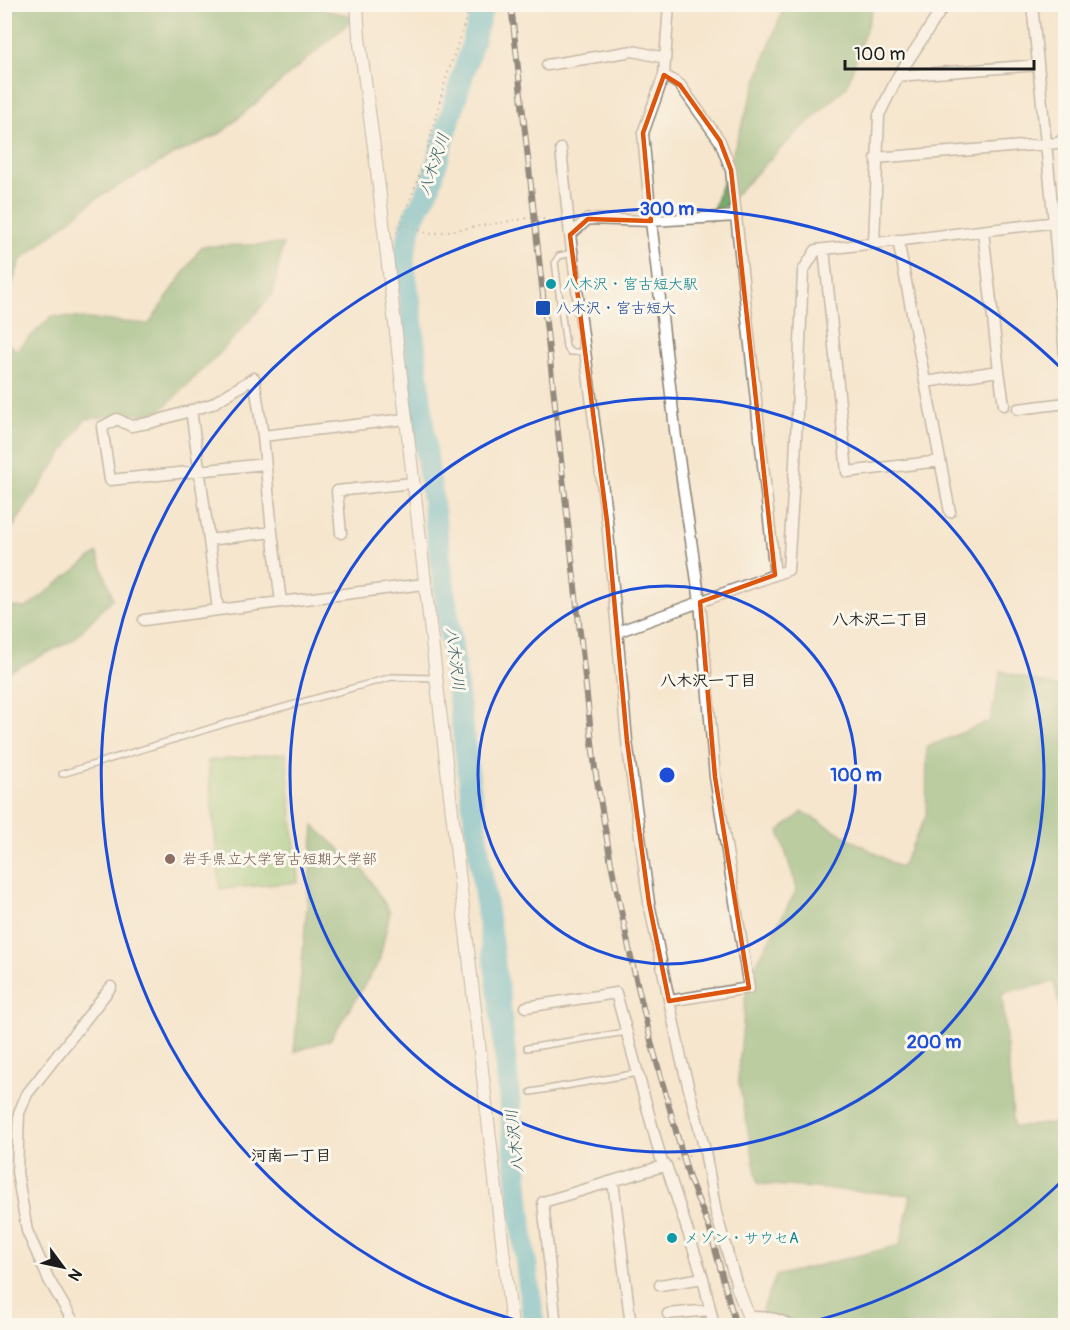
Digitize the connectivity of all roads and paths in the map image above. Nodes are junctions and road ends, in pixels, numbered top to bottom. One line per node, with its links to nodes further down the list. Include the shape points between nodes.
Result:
1 (357, 4): 24 (street)
2 (471, 4): 19 (path, via 443,88 424,164)
3 (669, 4): 6 (street)
4 (945, 4): 10 (street)
5 (1032, 4): 8 (street)
6 (665, 58): 7 (street, via 633,51); 9 (street)
7 (547, 65)
8 (1038, 65): 10 (street); 12 (street)
9 (664, 75): 15 (street, via 680,85 720,141 731,170); 17 (street, via 643,133)
10 (898, 76): 14 (street, via 879,115)
11 (1065, 137): 12 (street, via 1058,143)
12 (1046, 144): 14 (street); 18 (street)
13 (561, 149): 16 (street)
14 (876, 158): 23 (street)
15 (737, 216): 17 (street); 45 (street)
16 (568, 220): 19 (path, via 555,224 535,217 430,234); 21 (street)
17 (651, 221): 21 (street, via 588,219); 48 (street)
18 (1060, 222): 20 (street); 28 (street)
19 (402, 224): 24 (path)
20 (983, 231): 22 (street); 29 (street)
21 (570, 235): 26 (street)
22 (898, 240): 23 (street); 30 (street)
23 (874, 243): 25 (street)
24 (385, 246): 35 (street)
25 (824, 249): 37 (street, via 847,472); 45 (street, via 816,250 803,271 788,570)
26 (572, 253): 27 (street); 27 (lane, via 559,256 555,262 566,347 570,352)
27 (585, 352): 51 (street, via 608,521)
28 (1065, 369)
29 (999, 371): 30 (street); 32 (street)
30 (925, 382): 37 (street)
31 (1065, 403): 34 (street)
32 (1004, 405)
33 (191, 410): 36 (street, via 212,404 254,378); 39 (street); 39 (street, via 131,426 117,419 102,427 110,480)
34 (1018, 410)
35 (405, 419): 36 (street); 40 (street)
36 (263, 436): 38 (street)
37 (940, 461): 41 (street)
38 (265, 464): 39 (street); 42 (street)
39 (199, 471): 44 (street)
40 (412, 483): 43 (street, via 337,491); 46 (street)
41 (950, 512)
42 (272, 532): 44 (street); 47 (street)
43 (341, 533)
44 (209, 540): 49 (street)
45 (775, 575): 48 (street)
46 (424, 584): 47 (street); 52 (street)
47 (281, 602): 49 (street)
48 (700, 602): 51 (street); 55 (street, via 715,777 749,988)
49 (219, 610): 50 (street)
50 (144, 620)
51 (617, 632): 55 (street, via 649,903)
52 (435, 678): 53 (lane, via 392,677); 71 (street)
53 (62, 774)
54 (111, 987): 70 (street, via 27,1094 19,1113 17,1173 27,1231)
55 (669, 1001): 66 (street, via 716,1213)
56 (526, 1007): 57 (street, via 616,993)
57 (626, 1032): 58 (lane); 59 (street)
58 (527, 1048)
59 (638, 1073): 60 (lane); 62 (street)
60 (531, 1092)
61 (696, 1154): 62 (path)
62 (665, 1166): 63 (street); 64 (street)
63 (613, 1181): 72 (street, via 543,1202); 73 (street)
64 (703, 1278): 65 (street); 67 (street)
65 (660, 1285)
66 (737, 1286): 69 (street)
67 (710, 1310): 68 (street); 74 (street)
68 (668, 1314)
69 (750, 1321): 75 (street, via 772,1318)
70 (76, 1326)
71 (512, 1326)
72 (555, 1326)
73 (631, 1326)
74 (714, 1326)
75 (790, 1326)

